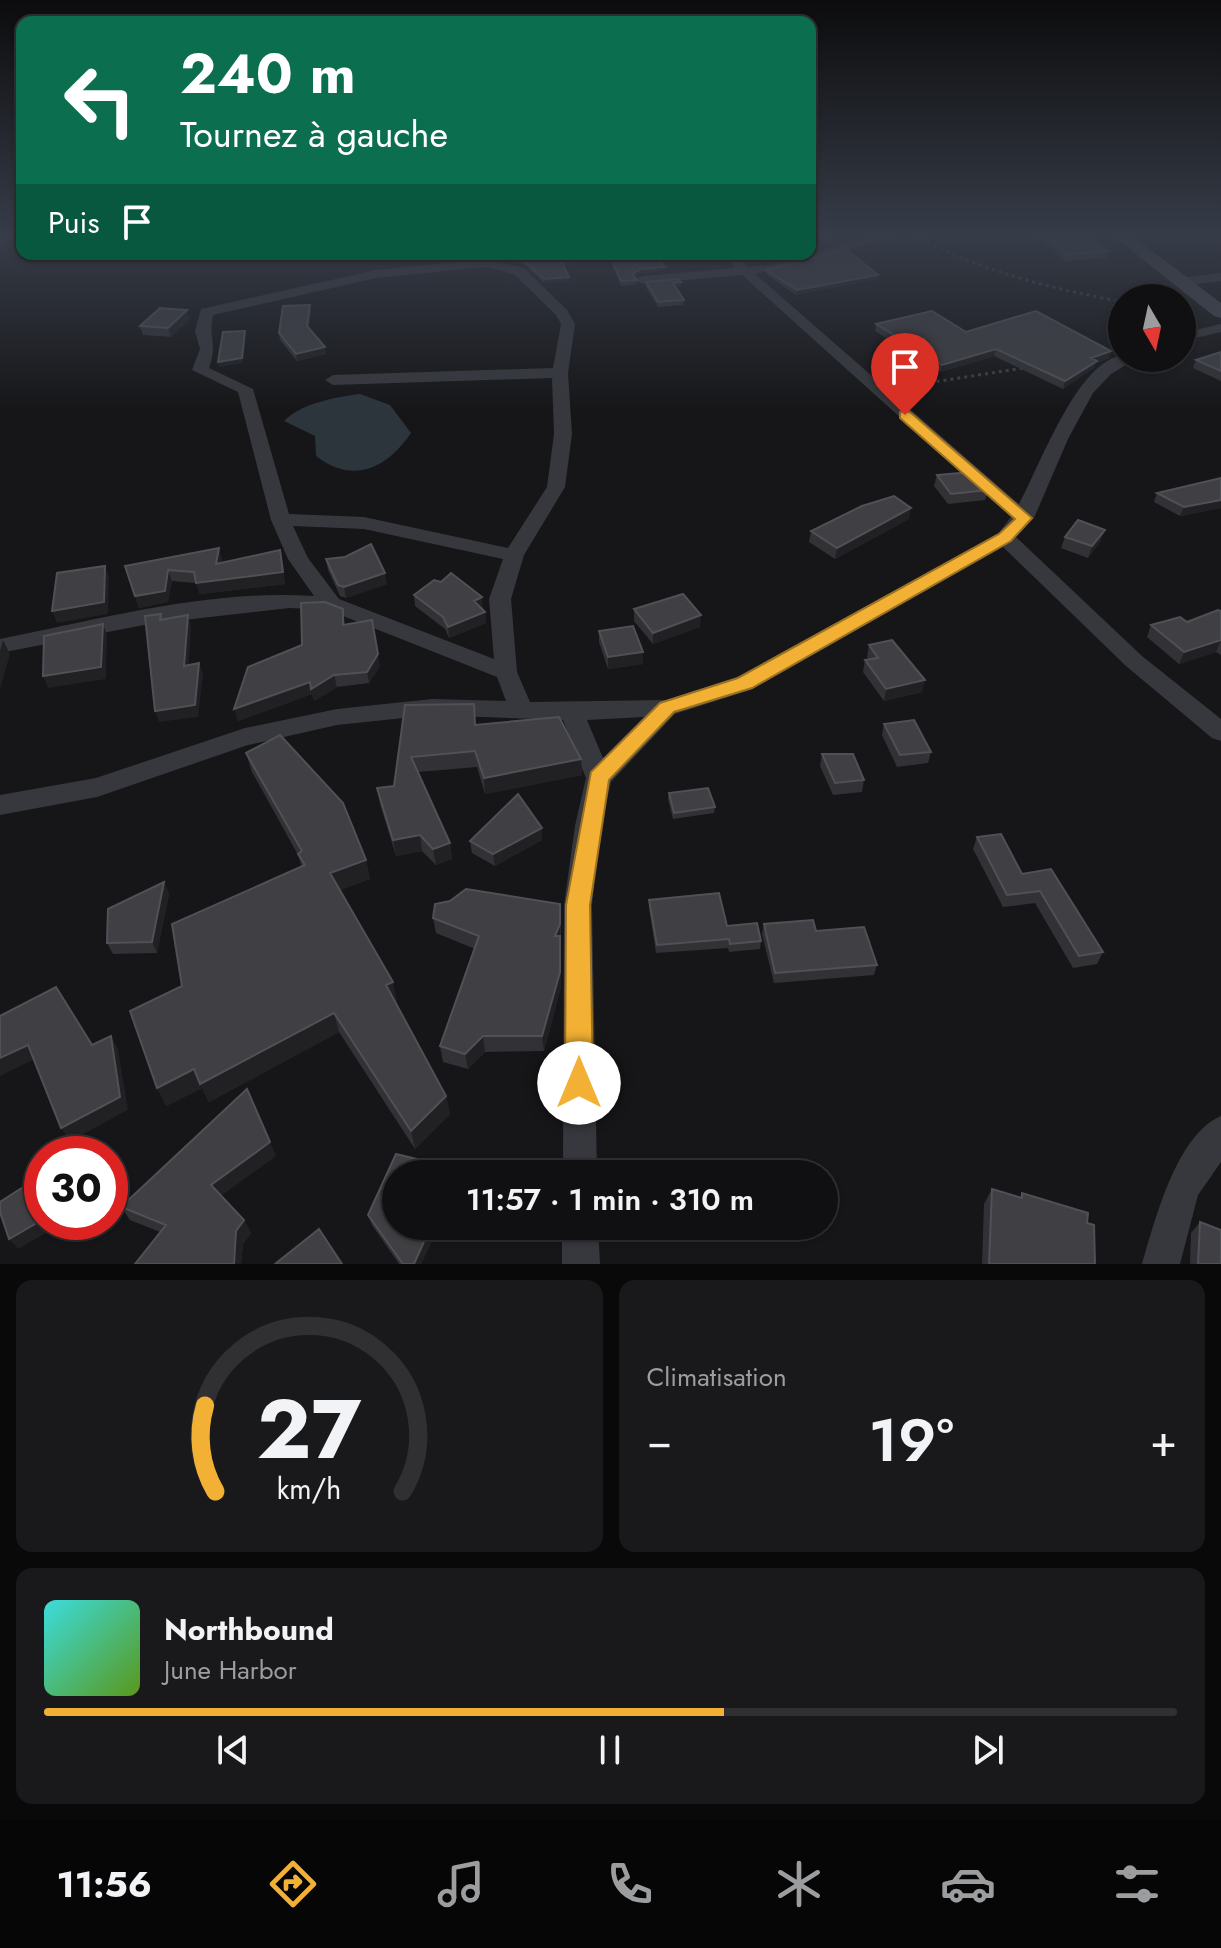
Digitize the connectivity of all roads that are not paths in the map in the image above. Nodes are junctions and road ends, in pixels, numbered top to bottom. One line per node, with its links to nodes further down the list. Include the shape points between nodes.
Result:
1 (278, 294): 12 (street, via 210,308 202,331 208,349 200,370 245,389)
2 (543, 294): 9 (street, via 568,324)
3 (770, 294): 11 (street)
4 (1196, 294): 5 (main road)
5 (1221, 312)
6 (1221, 328): 7 (street)
7 (1196, 334)
8 (1110, 372): 11 (street, via 1085,391)
9 (560, 373): 10 (street); 14 (street, via 563,434 556,487)
10 (333, 380)
11 (1024, 518): 13 (street)
12 (281, 520): 14 (street, via 364,523); 15 (street, via 298,559)
13 (1005, 538): 19 (street, via 745,683); 21 (street, via 1134,661)
14 (514, 555): 17 (street, via 500,599)
15 (331, 604): 16 (street, via 251,603); 17 (street)
16 (0, 646)
17 (506, 672): 18 (street)
18 (521, 708): 20 (street); 23 (street, via 432,707 337,717 245,737 97,787)
19 (667, 708): 20 (street); 22 (street)
20 (572, 712): 22 (street)
21 (1221, 732)
22 (599, 778): 25 (street, via 578,905)
23 (0, 805)
24 (1221, 1133): 28 (street, via 1183,1187)
25 (580, 1160)
26 (580, 1240): 27 (street)
27 (581, 1264)
28 (1161, 1264)

